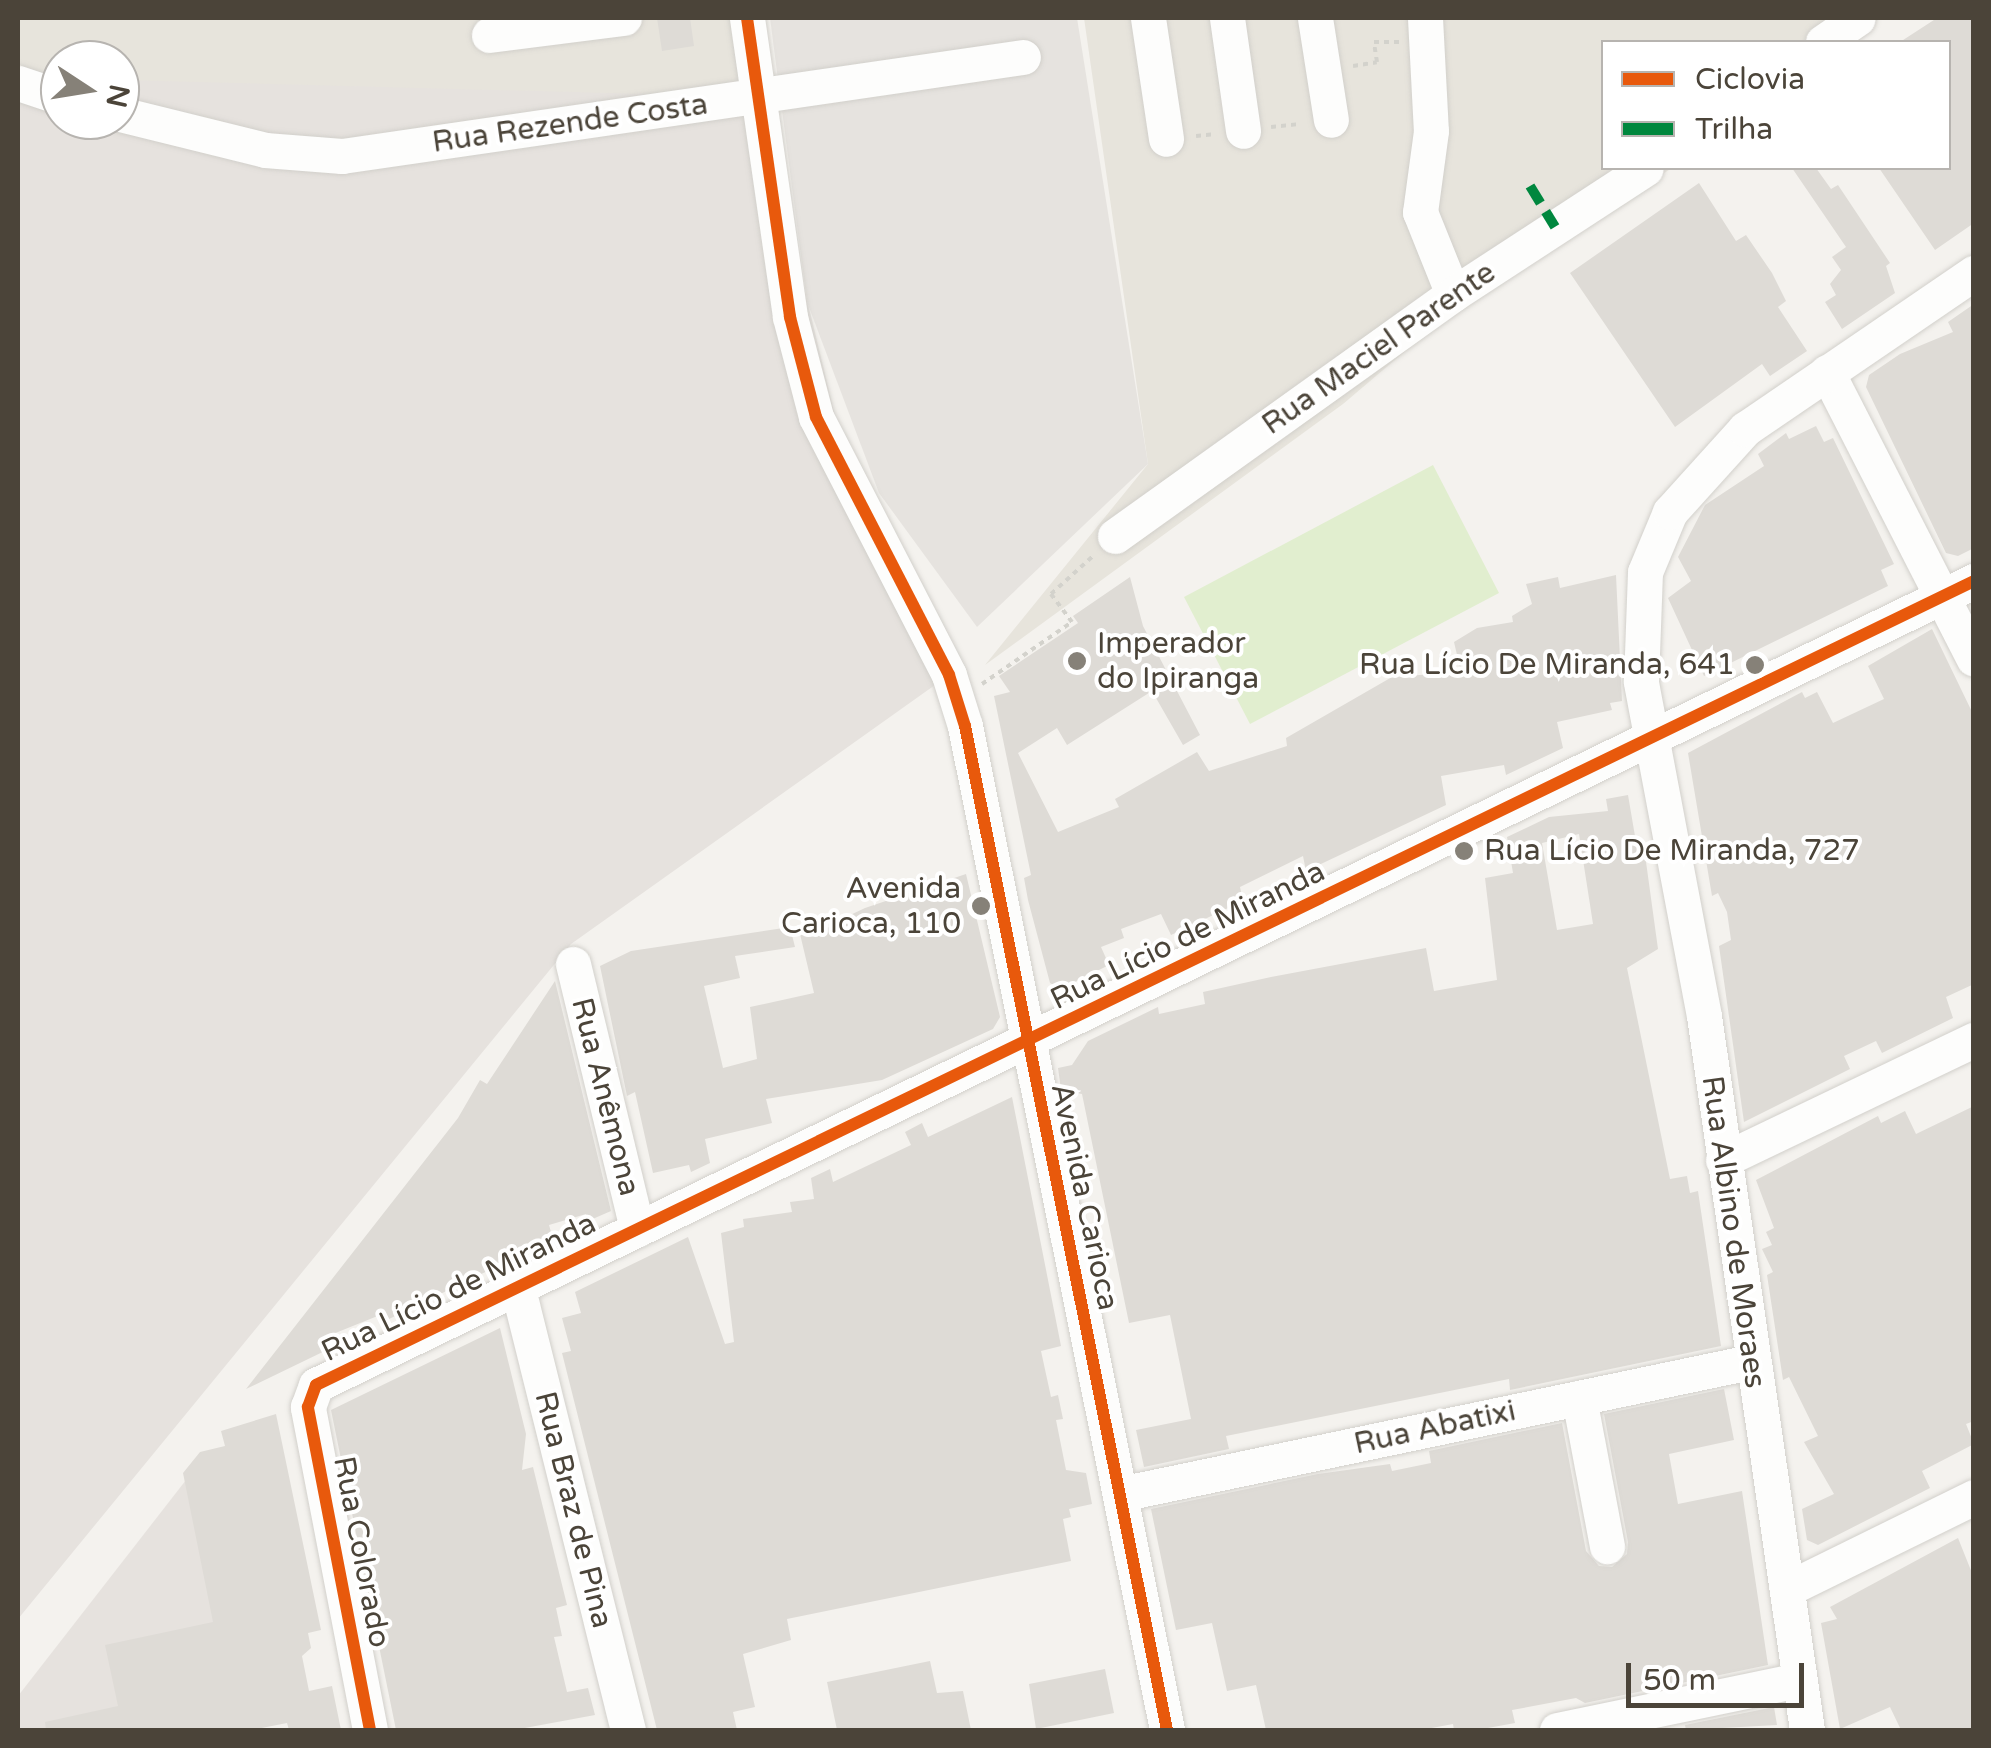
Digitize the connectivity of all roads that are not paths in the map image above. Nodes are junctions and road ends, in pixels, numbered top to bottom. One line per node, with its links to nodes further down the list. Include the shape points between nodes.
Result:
1 (624, 18): 8 (street)
2 (747, 18): 11 (street, Avenida Carioca)
3 (1148, 18): 15 (street)
4 (1227, 18): 14 (street)
5 (1315, 18): 13 (street)
6 (1858, 18): 9 (street)
7 (1426, 30): 18 (street, via 1430,158 1420,212)
8 (488, 34)
9 (1825, 40)
10 (1022, 57): 11 (street, Rua Rezende Costa)
11 (758, 98): 12 (street, Rua Rezende Costa, via 342,156 265,150); 26 (street, Avenida Carioca, via 790,317 816,417 953,688)
12 (140, 119)
13 (1331, 120)
14 (1243, 131)
15 (1166, 138)
16 (1643, 170): 18 (street, Rua Maciel Parente)
17 (1974, 273): 19 (street, Rua Albino de Moraes)
18 (1453, 294): 20 (street, Rua Maciel Parente)
19 (1828, 372): 21 (street); 23 (street, Rua Albino de Moraes, via 1745,429 1692,484 1654,544 1639,641)
20 (1115, 536)
21 (1959, 588): 22 (street); 23 (street, Rua Lício de Miranda)
22 (1974, 658)
23 (1650, 735): 26 (street, Rua Lício de Miranda); 27 (street, Rua Albino de Moraes, via 1704,1016)
24 (573, 964): 28 (street, Rua Anêmona)
25 (1974, 1040): 27 (street)
26 (1026, 1044): 28 (street, Rua Lício de Miranda); 33 (street, Avenida Carioca)
27 (1723, 1160): 30 (street, Rua Albino de Moraes)
28 (637, 1228): 29 (street, Rua Lício de Miranda)
29 (518, 1289): 31 (street, Rua Lício de Miranda); 39 (street, Rua Braz de Pina)
30 (1750, 1362): 32 (street, Rua Abatixi); 36 (street, Rua Albino de Moraes)
31 (316, 1385): 38 (street, Rua Colorado, via 308,1407)
32 (1579, 1398): 33 (street, Rua Abatixi); 35 (street)
33 (1120, 1494): 40 (street, Avenida Carioca)
34 (1974, 1497): 36 (street)
35 (1607, 1546)
36 (1786, 1589): 37 (street, Rua Albino de Moraes)
37 (1799, 1680): 41 (street); 42 (street, Rua Albino de Moraes)
38 (370, 1730)
39 (628, 1730)
40 (1167, 1730)
41 (1557, 1730)
42 (1808, 1730)

